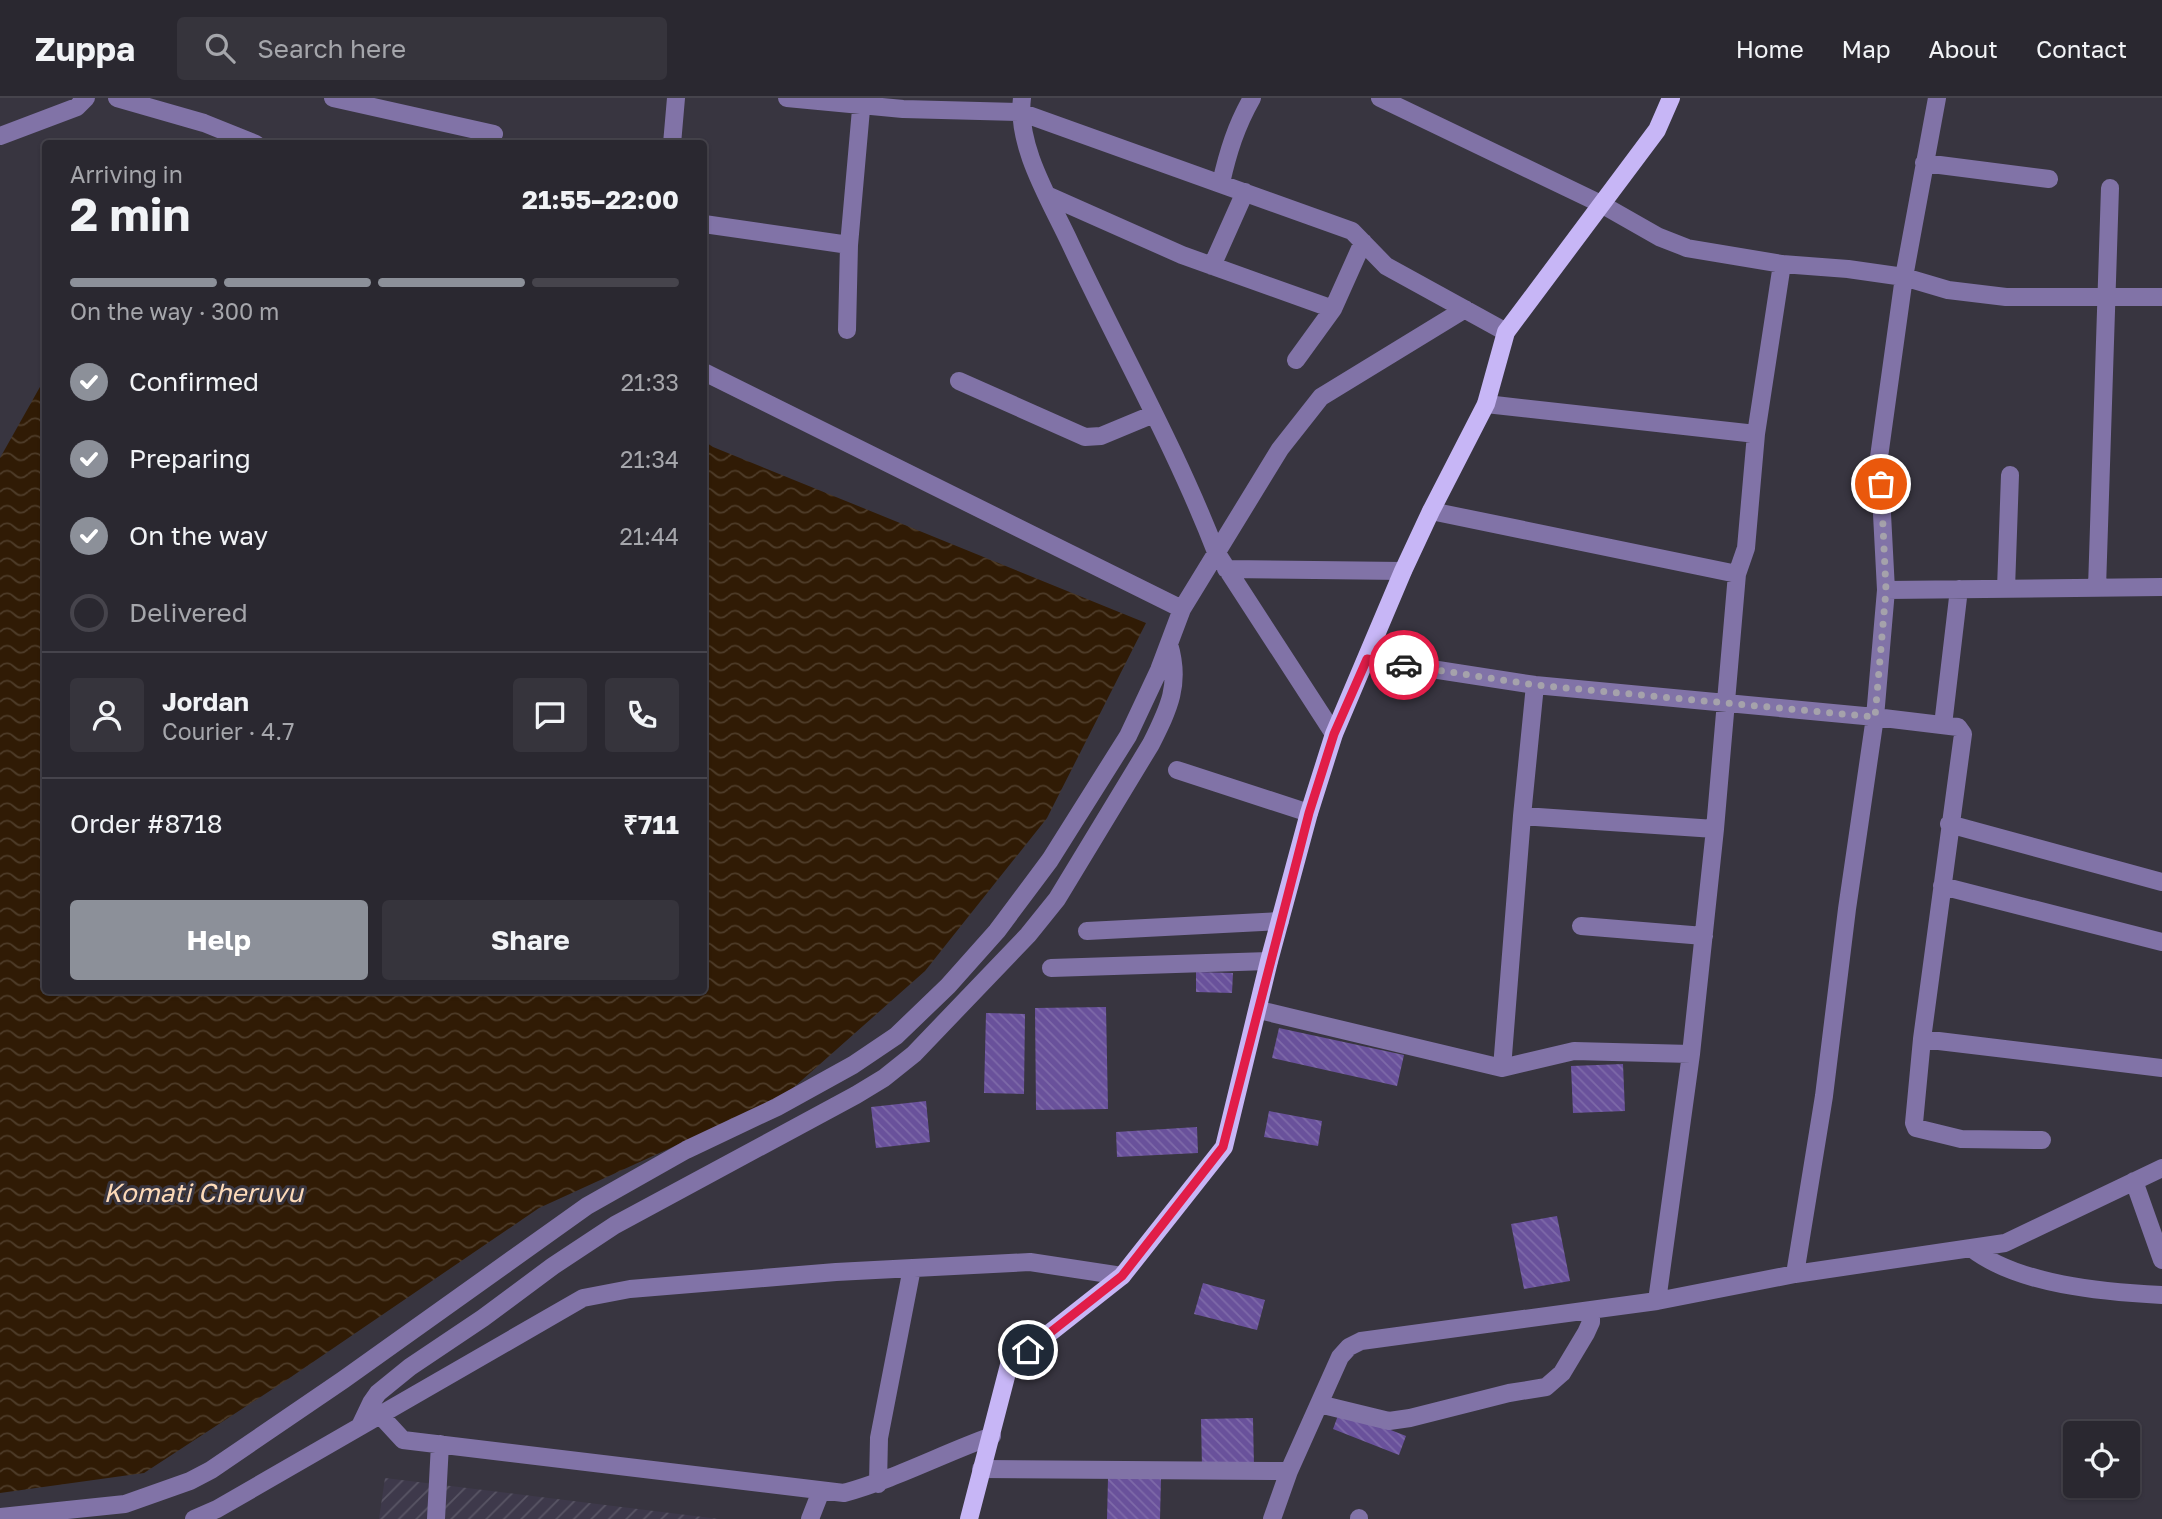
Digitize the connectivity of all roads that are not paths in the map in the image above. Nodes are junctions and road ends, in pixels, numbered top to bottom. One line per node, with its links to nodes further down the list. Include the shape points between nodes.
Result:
1 (86, 98): 13 (street, via 78,107)
2 (117, 98): 14 (street)
3 (333, 98): 12 (street)
4 (676, 98): 15 (street)
5 (787, 98): 10 (street)
6 (1251, 98): 18 (street, via 1229,148)
7 (1380, 98): 22 (street)
8 (1671, 98): 22 (main road, via 1657,130)
9 (1937, 98): 16 (street)
10 (862, 102): 11 (street, via 902,109); 25 (street)
11 (1021, 105): 18 (street); 21 (street, via 1025,143)
12 (494, 134)
13 (0, 136)
14 (246, 140)
15 (672, 140)
16 (1924, 163): 17 (street); 28 (street)
17 (2049, 179)
18 (1222, 183): 20 (street)
19 (2110, 188): 29 (street)
20 (1245, 191): 24 (street, via 1352,231); 27 (street)
21 (1049, 196): 27 (street); 39 (street)
22 (1601, 204): 26 (street, via 1686,248); 34 (main road)
23 (707, 224): 25 (street)
24 (1363, 242): 31 (street); 32 (street, via 1386,266)
25 (849, 245): 33 (street)
26 (1782, 264): 28 (street); 40 (street)
27 (1212, 266): 31 (street)
28 (1903, 277): 29 (street, via 1948,290 2006,297); 51 (street, via 1879,457)
29 (2106, 297): 30 (street); 48 (street)
30 (2162, 297)
31 (1333, 309): 35 (street)
32 (1465, 309): 34 (street); 43 (street, via 1321,397 1280,449)
33 (847, 330)
34 (1506, 331): 38 (main road)
35 (1296, 360)
36 (707, 373): 52 (street)
37 (959, 382): 39 (street, via 1085,437 1101,436)
38 (1486, 404): 40 (street); 42 (main road)
39 (1154, 414): 43 (street)
40 (1756, 433): 46 (street, via 1746,548)
41 (2010, 475): 50 (street)
42 (1431, 511): 45 (main road); 46 (street)
43 (1216, 552): 44 (street); 52 (street)
44 (1226, 569): 45 (street); 59 (street)
45 (1403, 571): 54 (main road)
46 (1737, 575): 56 (street)
47 (2162, 587): 48 (street)
48 (2097, 588): 50 (street)
49 (1959, 589): 50 (street); 51 (street); 58 (street)
50 (2006, 589)
51 (1886, 590): 57 (street)
52 (1182, 609): 53 (street)
53 (1169, 644): 92 (street, via 1175,682 1163,720 1057,899 914,1054 856,1095 615,1225 553,1266 389,1384 371,1403); 99 (street, via 1128,736 1050,860 989,940 896,1036 777,1107 686,1150 587,1206 211,1470 125,1504)
54 (1367, 659): 55 (street); 59 (main road)
55 (1535, 685): 56 (street); 62 (street)
56 (1725, 703): 57 (street); 64 (street)
57 (1875, 717): 58 (street); 85 (street)
58 (1943, 726): 63 (street, via 1958,727 1963,734)
59 (1334, 734): 61 (main road)
60 (1177, 770): 61 (street)
61 (1309, 813): 67 (main road)
62 (1522, 816): 64 (street); 77 (street)
63 (1949, 824): 65 (street); 66 (street)
64 (1715, 829): 70 (street)
65 (2162, 882)
66 (1942, 886): 71 (street); 75 (street)
67 (1280, 921): 69 (street); 72 (main road)
68 (1581, 926): 70 (street)
69 (1087, 931)
70 (1704, 936): 76 (street)
71 (2162, 943)
72 (1269, 961): 73 (street); 74 (main road)
73 (1051, 968)
74 (1259, 1010): 77 (street); 86 (main road, via 1223,1147)
75 (1922, 1040): 78 (street); 79 (street, via 1916,1128 1961,1139)
76 (1691, 1054): 77 (street, via 1574,1051); 88 (street)
77 (1502, 1068)
78 (2162, 1068)
79 (2042, 1140)
80 (2162, 1168): 81 (street)
81 (2134, 1181): 82 (street, via 2005,1242); 83 (street)
82 (1971, 1248): 85 (street); 87 (street, via 2000,1267 2034,1278 2107,1292)
83 (2162, 1261)
84 (912, 1268): 86 (street, via 1030,1262); 91 (street, via 630,1289 583,1298); 97 (street, via 879,1438)
85 (1795, 1274): 88 (street)
86 (1122, 1276): 93 (main road, via 1009,1365)
87 (2162, 1295)
88 (1657, 1301): 89 (street)
89 (1591, 1310): 90 (street, via 1361,1341 1340,1357); 90 (street, via 1586,1333 1562,1373 1546,1387 1389,1421)
90 (1319, 1404): 96 (street)
91 (379, 1414): 92 (street); 94 (street, via 403,1440)
92 (361, 1424): 100 (street)
93 (992, 1436): 95 (main road); 97 (street)
94 (440, 1444): 98 (street); 101 (street)
95 (981, 1469): 96 (street); 103 (main road)
96 (1289, 1471): 104 (street)
97 (878, 1484): 98 (street, via 844,1493)
98 (821, 1491): 102 (street)
99 (0, 1517)
100 (194, 1519)
101 (436, 1519)
102 (810, 1519)
103 (969, 1519)
104 (1272, 1519)

